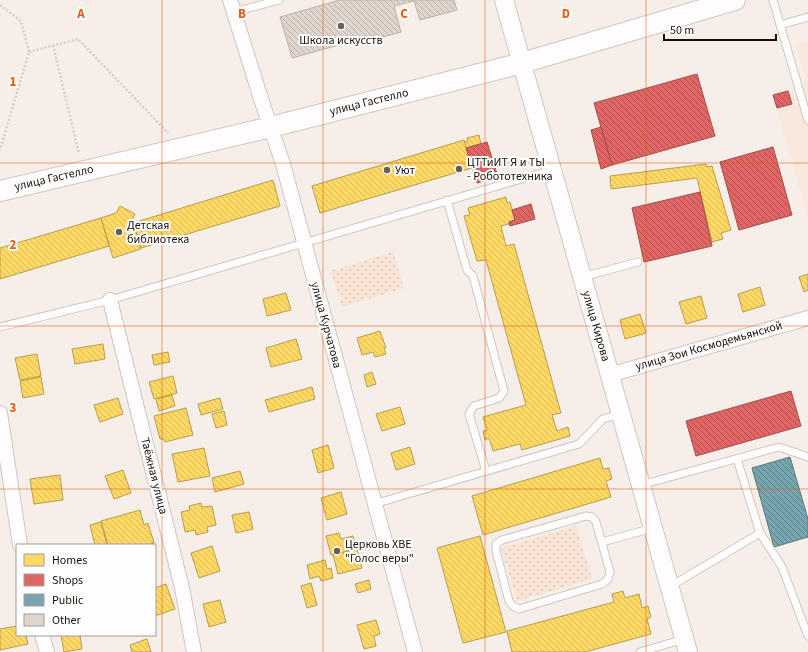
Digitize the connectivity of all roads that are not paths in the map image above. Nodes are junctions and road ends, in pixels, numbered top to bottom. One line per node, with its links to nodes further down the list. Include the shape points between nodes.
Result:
1 (278, 0): 5 (lane)
2 (504, 0): 8 (street, улица Кирова)
3 (735, 0): 8 (main road, улица Гастелло)
4 (773, 0): 7 (lane)
5 (232, 6): 10 (street, улица Курчатова)
6 (808, 17): 7 (lane)
7 (780, 26): 9 (lane)
8 (522, 63): 10 (main road, улица Гастелло); 11 (street, улица Кирова)
9 (808, 120)
10 (271, 127): 12 (main road, улица Гастелло); 14 (street, улица Курчатова)
11 (552, 170): 13 (lane); 16 (street, улица Кирова)
12 (0, 190)
13 (447, 200): 14 (lane); 25 (lane, via 467,270 473,276 504,391 499,398 474,406 469,414)
14 (304, 243): 17 (lane); 27 (street, улица Курчатова)
15 (638, 262): 16 (lane)
16 (582, 277): 20 (street, улица Кирова)
17 (110, 300): 19 (lane); 37 (street, Таёжная улица, via 182,588)
18 (808, 318): 20 (street, улица Зои Космодемьянской)
19 (0, 327)
20 (610, 375): 22 (street, улица Кирова)
21 (0, 413): 31 (street)
22 (620, 414): 25 (lane, via 603,419 579,444); 26 (street, улица Кирова)
23 (808, 457): 24 (lane, via 779,447)
24 (737, 458): 26 (lane); 29 (lane)
25 (486, 471): 27 (lane)
26 (641, 485): 28 (street, улица Кирова)
27 (374, 504): 38 (street, улица Курчатова)
28 (653, 528): 30 (lane); 32 (street, улица Кирова)
29 (760, 533): 32 (lane); 34 (lane, via 782,567)
30 (602, 542): 30 (lane, via 610,572 608,579 602,584 519,608 509,601 496,551 496,544 502,540 586,516 592,517 596,522)
31 (20, 544)
32 (669, 586): 35 (street, улица Кирова)
33 (42, 636): 36 (street)
34 (808, 636)
35 (686, 646): 39 (lane)
36 (47, 652)
37 (194, 652)
38 (415, 652)
39 (640, 652)

